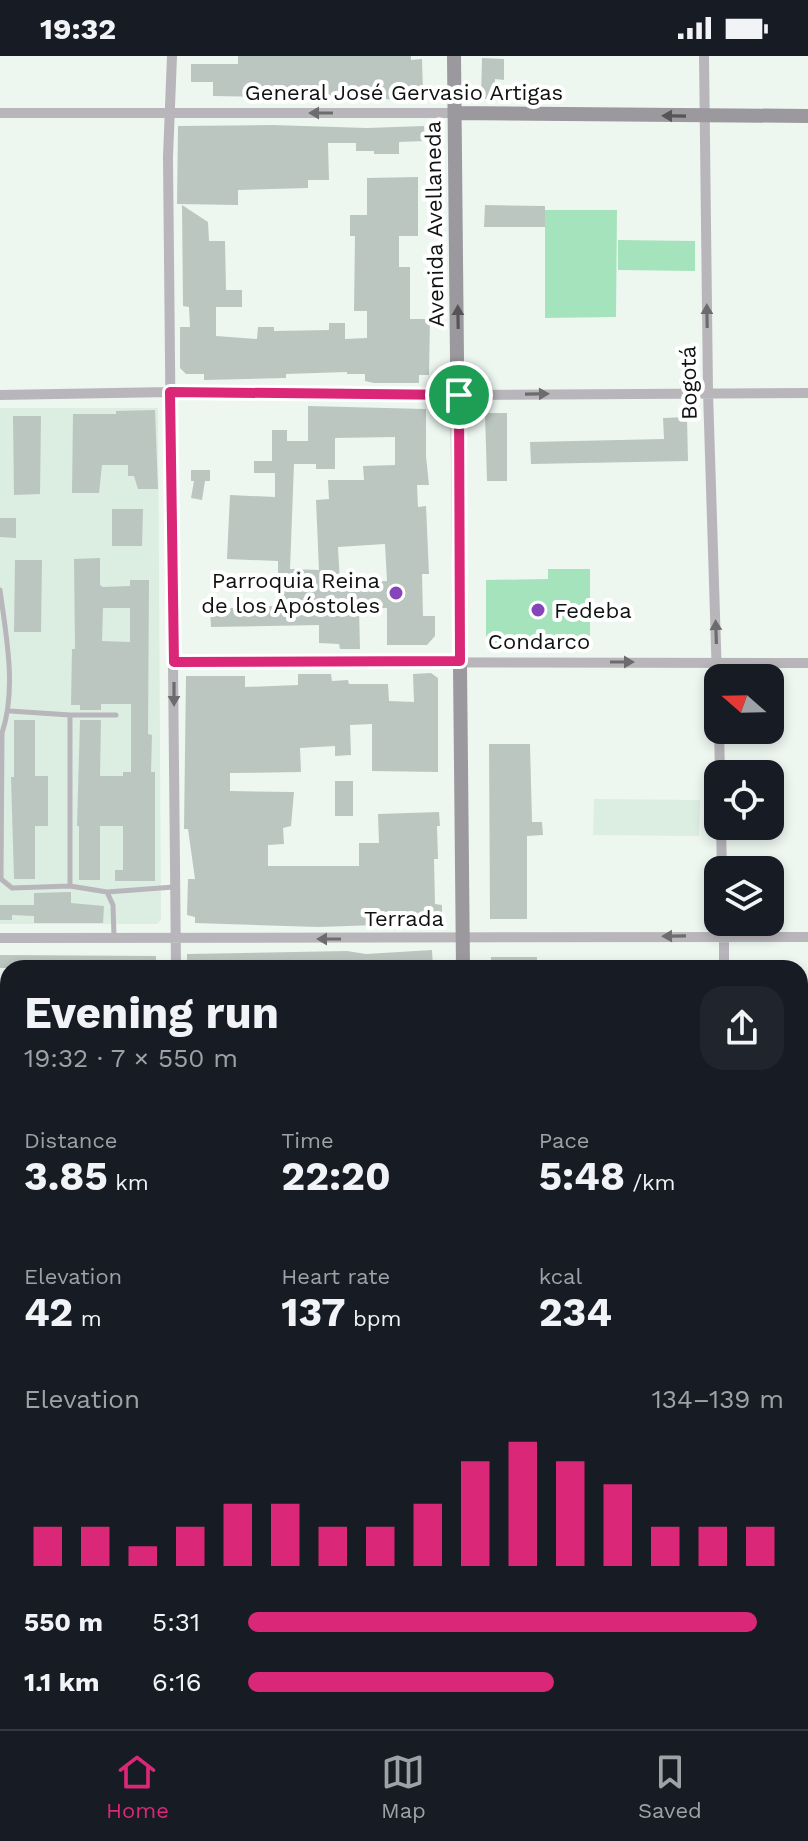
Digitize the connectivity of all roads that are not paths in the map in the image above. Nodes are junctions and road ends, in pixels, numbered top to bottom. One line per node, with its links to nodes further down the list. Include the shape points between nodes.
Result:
1 (172, 56): 5 (street)
2 (454, 56): 6 (main road, Avenida Avellaneda)
3 (704, 56): 7 (street, Bogotá)
4 (0, 113): 5 (street, General José Gervasio Artigas)
5 (168, 113): 6 (street, General José Gervasio Artigas, one-way to 5); 9 (street)
6 (455, 113): 7 (main road, General José Gervasio Artigas, one-way to 6); 13 (main road, Avenida Avellaneda, one-way to 6)
7 (703, 116): 8 (main road, General José Gervasio Artigas); 10 (street, Bogotá, one-way to 7)
8 (808, 116)
9 (170, 392): 12 (street); 13 (street); 17 (street)
10 (708, 392): 11 (street); 13 (street, one-way to 10); 18 (street, Bogotá, one-way to 10)
11 (808, 393)
12 (0, 395)
13 (459, 395): 16 (main road, Avenida Avellaneda)
14 (0, 590): 15 (lane)
15 (4, 641): 20 (lane)
16 (460, 661): 17 (street, Condarco); 18 (street, Condarco, one-way to 18); 30 (main road, Avenida Avellaneda)
17 (174, 662): 24 (street, one-way to 24)
18 (717, 663): 19 (street, Condarco)
19 (808, 663)
20 (10, 711): 21 (lane); 23 (lane, via 2,733 1,879 12,888)
21 (70, 715): 22 (lane); 23 (lane)
22 (116, 715)
23 (70, 886): 25 (lane)
24 (176, 887): 25 (lane); 31 (street)
25 (107, 892): 29 (lane, via 113,905)
26 (724, 936): 27 (street, Terrada); 30 (street, Terrada, one-way to 30); 34 (street)
27 (808, 937)
28 (0, 938): 29 (street, Terrada)
29 (113, 938): 31 (street, Terrada)
30 (463, 938): 31 (street, Terrada, one-way to 31); 33 (main road, Avenida Avellaneda)
31 (176, 939): 32 (street)
32 (176, 960)
33 (463, 960)
34 (724, 960)

